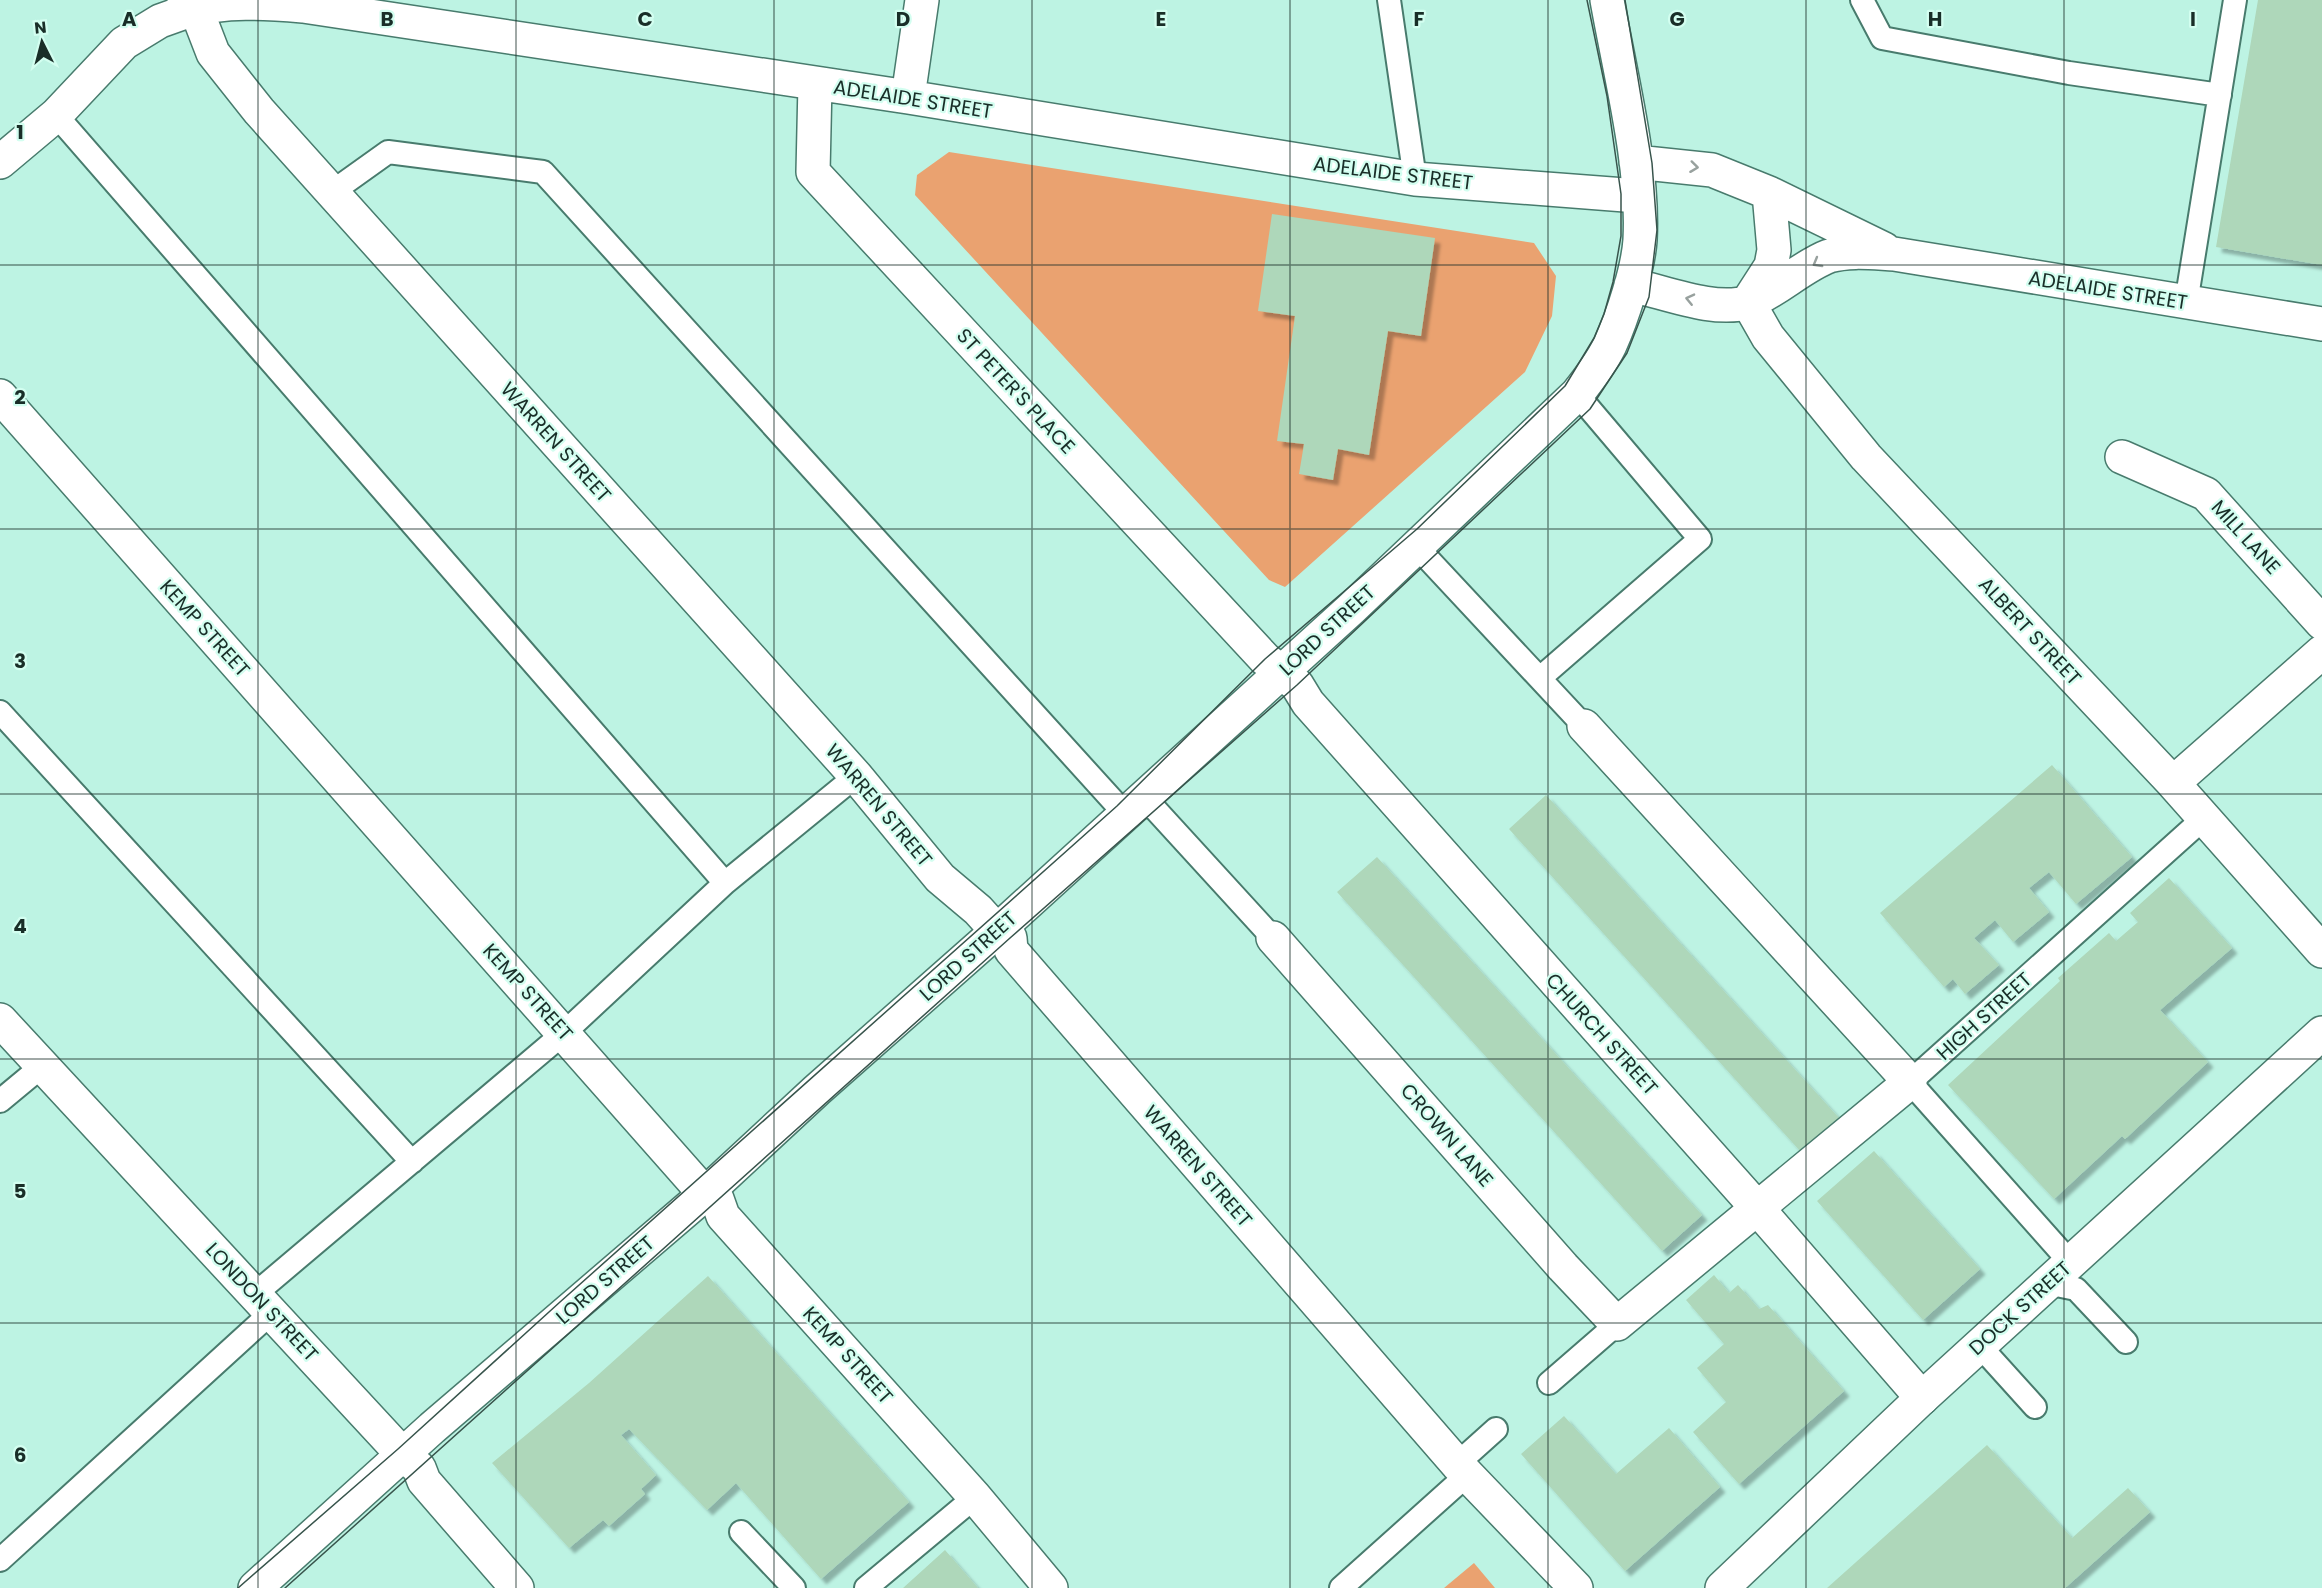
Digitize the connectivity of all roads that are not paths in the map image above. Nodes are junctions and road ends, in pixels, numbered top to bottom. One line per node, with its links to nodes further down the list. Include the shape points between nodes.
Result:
1 (922, 0): 10 (main road)
2 (1389, 0): 14 (lane)
3 (1607, 0): 13 (main road, LORD STREET)
4 (1862, 0): 9 (lane, via 1882,38 2069,73)
5 (2235, 0): 9 (lane)
6 (189, 7): 7 (main road, ADELAIDE STREET, via 260,2); 11 (main road, ADELAIDE STREET, via 124,43); 15 (main road, WARREN STREET, via 213,53 258,111)
7 (406, 11): 8 (main road, ADELAIDE STREET)
8 (815, 84): 10 (main road, ADELAIDE STREET); 29 (main road, ST PETER'S PLACE, via 813,171)
9 (2220, 95): 21 (lane)
10 (908, 98): 14 (main road, ADELAIDE STREET)
11 (56, 115): 12 (main road, ADELAIDE STREET); 37 (lane)
12 (0, 162)
13 (1636, 162): 16 (main road, ADELAIDE STREET, one-way to 16, via 1712,170); 17 (main road, LORD STREET)
14 (1415, 179): 17 (main road, ADELAIDE STREET)
15 (332, 192): 33 (main road, WARREN STREET); 35 (lane, CROWN LANE, via 388,152 543,172)
16 (1769, 193): 18 (main road, ADELAIDE STREET); 20 (main road, via 1774,250 1771,266)
17 (1638, 196): 19 (main road, LORD STREET, via 1640,243)
18 (1894, 254): 20 (main road, ADELAIDE STREET, one-way to 20, via 1849,253 1828,257); 21 (main road, ADELAIDE STREET)
19 (1630, 285): 20 (main road, one-way to 19, via 1693,301); 23 (main road, LORD STREET, via 1610,345)
20 (1748, 302): 34 (main road, ALBERT STREET, via 1768,337 1866,458)
21 (2186, 303): 22 (main road, ADELAIDE STREET)
22 (2322, 324)
23 (1576, 394): 26 (main road, LORD STREET); 30 (lane, via 1700,539)
24 (0, 396): 42 (main road, KEMP STREET)
25 (2122, 457): 27 (main road, MILL LANE, via 2205,494)
26 (1416, 546): 29 (main road, LORD STREET); 30 (lane)
27 (2322, 623)
28 (2322, 652): 34 (main road)
29 (1280, 673): 35 (main road, LORD STREET); 49 (main road, CHURCH STREET, via 1297,685 1308,703)
30 (1540, 678): 32 (lane)
31 (0, 712): 47 (lane)
32 (1584, 726): 45 (main road)
33 (856, 776): 37 (lane); 38 (main road, WARREN STREET, via 940,878 978,909)
34 (2173, 783): 36 (main road, ALBERT STREET)
35 (1140, 809): 38 (main road, LORD STREET); 39 (lane, CROWN LANE)
36 (2204, 818): 40 (main road, ALBERT STREET); 45 (lane, HIGH STREET)
37 (724, 884): 42 (lane)
38 (997, 931): 48 (main road, LORD STREET); 60 (main road, WARREN STREET, via 1010,938 1011,950)
39 (1273, 938): 52 (main road, CROWN LANE)
40 (2322, 951)
41 (0, 1020): 44 (main road, LONDON STREET)
42 (564, 1033): 47 (lane); 48 (main road, KEMP STREET)
43 (2322, 1033): 50 (main road, DOCK STREET)
44 (41, 1067): 46 (lane); 51 (main road, LONDON STREET)
45 (1910, 1082): 49 (main road, HIGH STREET); 50 (lane)
46 (0, 1101)
47 (412, 1162): 51 (lane)
48 (705, 1194): 59 (main road, LORD STREET); 61 (main road, KEMP STREET, via 717,1199 723,1216)
49 (1758, 1209): 52 (main road); 56 (main road, CHURCH STREET)
50 (2059, 1273): 53 (lane); 54 (main road, DOCK STREET)
51 (264, 1303): 59 (main road, LONDON STREET); 63 (lane)
52 (1617, 1324): 55 (lane)
53 (2126, 1342)
54 (1979, 1345): 56 (main road, DOCK STREET); 57 (lane)
55 (1549, 1383)
56 (1922, 1398): 71 (main road, DOCK STREET)
57 (2035, 1407)
58 (1496, 1429): 60 (lane)
59 (403, 1455): 64 (main road, LORD STREET); 65 (main road, LONDON STREET, via 419,1468 424,1480)
60 (1462, 1469): 69 (lane); 70 (main road, WARREN STREET)
61 (975, 1497): 67 (lane); 68 (main road, KEMP STREET)
62 (741, 1532): 66 (lane)
63 (0, 1560)
64 (255, 1588)
65 (517, 1588)
66 (794, 1588)
67 (866, 1588)
68 (1051, 1588)
69 (1341, 1588)
70 (1576, 1588)
71 (1722, 1588)

